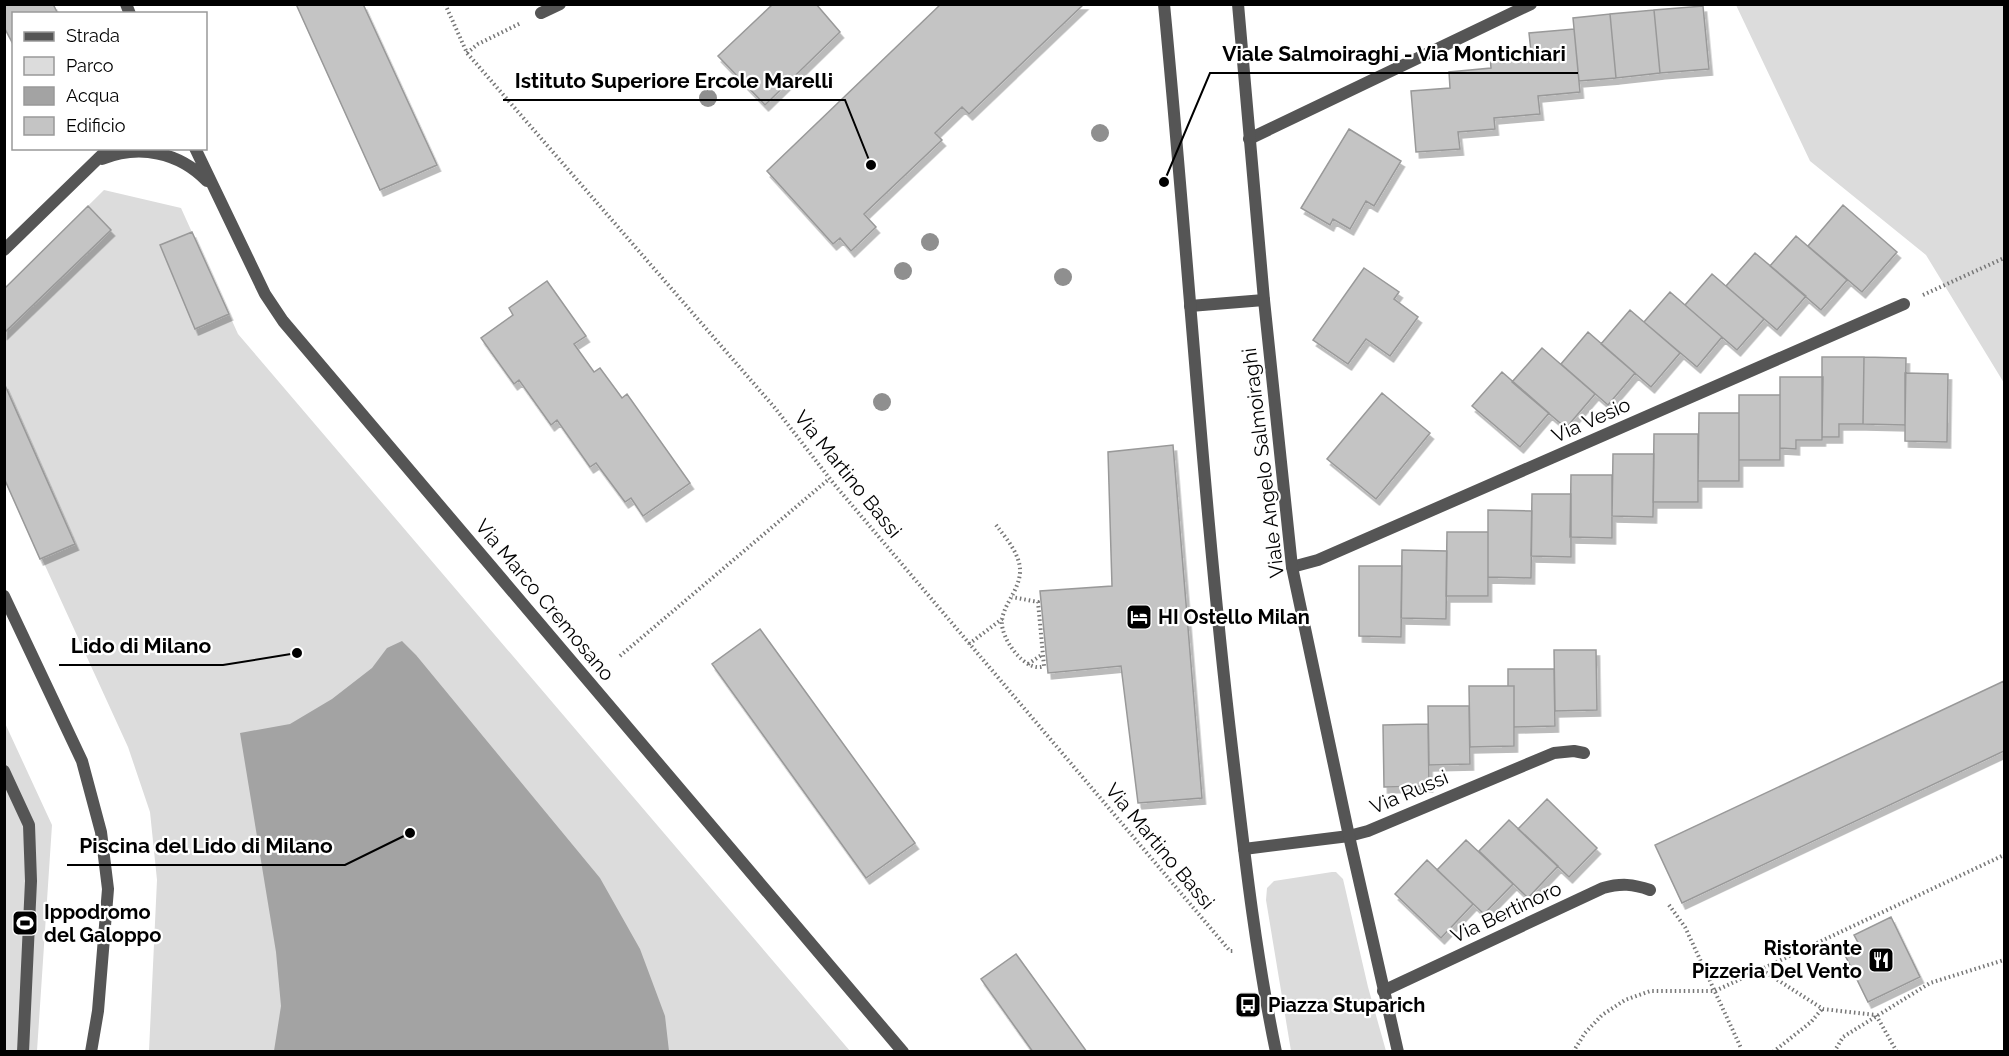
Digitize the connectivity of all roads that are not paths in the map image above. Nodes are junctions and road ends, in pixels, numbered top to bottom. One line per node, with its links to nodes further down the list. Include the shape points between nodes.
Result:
1 (560, 4): 5 (street)
2 (1164, 4): 14 (street)
3 (1238, 4): 6 (street, Viale Angelo Salmoiraghi)
4 (1531, 4): 6 (street)
5 (541, 14)
6 (1249, 139): 12 (street, Viale Angelo Salmoiraghi)
7 (107, 150): 9 (street)
8 (196, 150): 10 (street, Via Marco Cremosano)
9 (95, 161): 10 (street, via 116,153 153,152 190,167); 11 (street)
10 (215, 190): 25 (street, Via Marco Cremosano, via 265,294 283,321)
11 (4, 250)
12 (1264, 300): 14 (street); 15 (street, Viale Angelo Salmoiraghi)
13 (1904, 304): 15 (street, Via Vesio, via 1318,560)
14 (1190, 306): 20 (street, via 1215,603)
15 (1292, 567): 19 (street, Viale Angelo Salmoiraghi)
16 (4, 596): 24 (street, via 82,761 101,832 108,889)
17 (1584, 753): 19 (street, Via Russi, via 1554,753)
18 (4, 771): 23 (street, via 29,825 31,881)
19 (1349, 836): 20 (street, Via Russi); 22 (street, Viale Angelo Salmoiraghi)
20 (1244, 849): 26 (street)
21 (1650, 890): 22 (street, Via Bertinoro, via 1635,884 1603,888)
22 (1383, 992): 27 (street, Viale Angelo Salmoiraghi)
23 (23, 1052)
24 (91, 1052)
25 (903, 1052)
26 (1276, 1052)
27 (1398, 1052)

